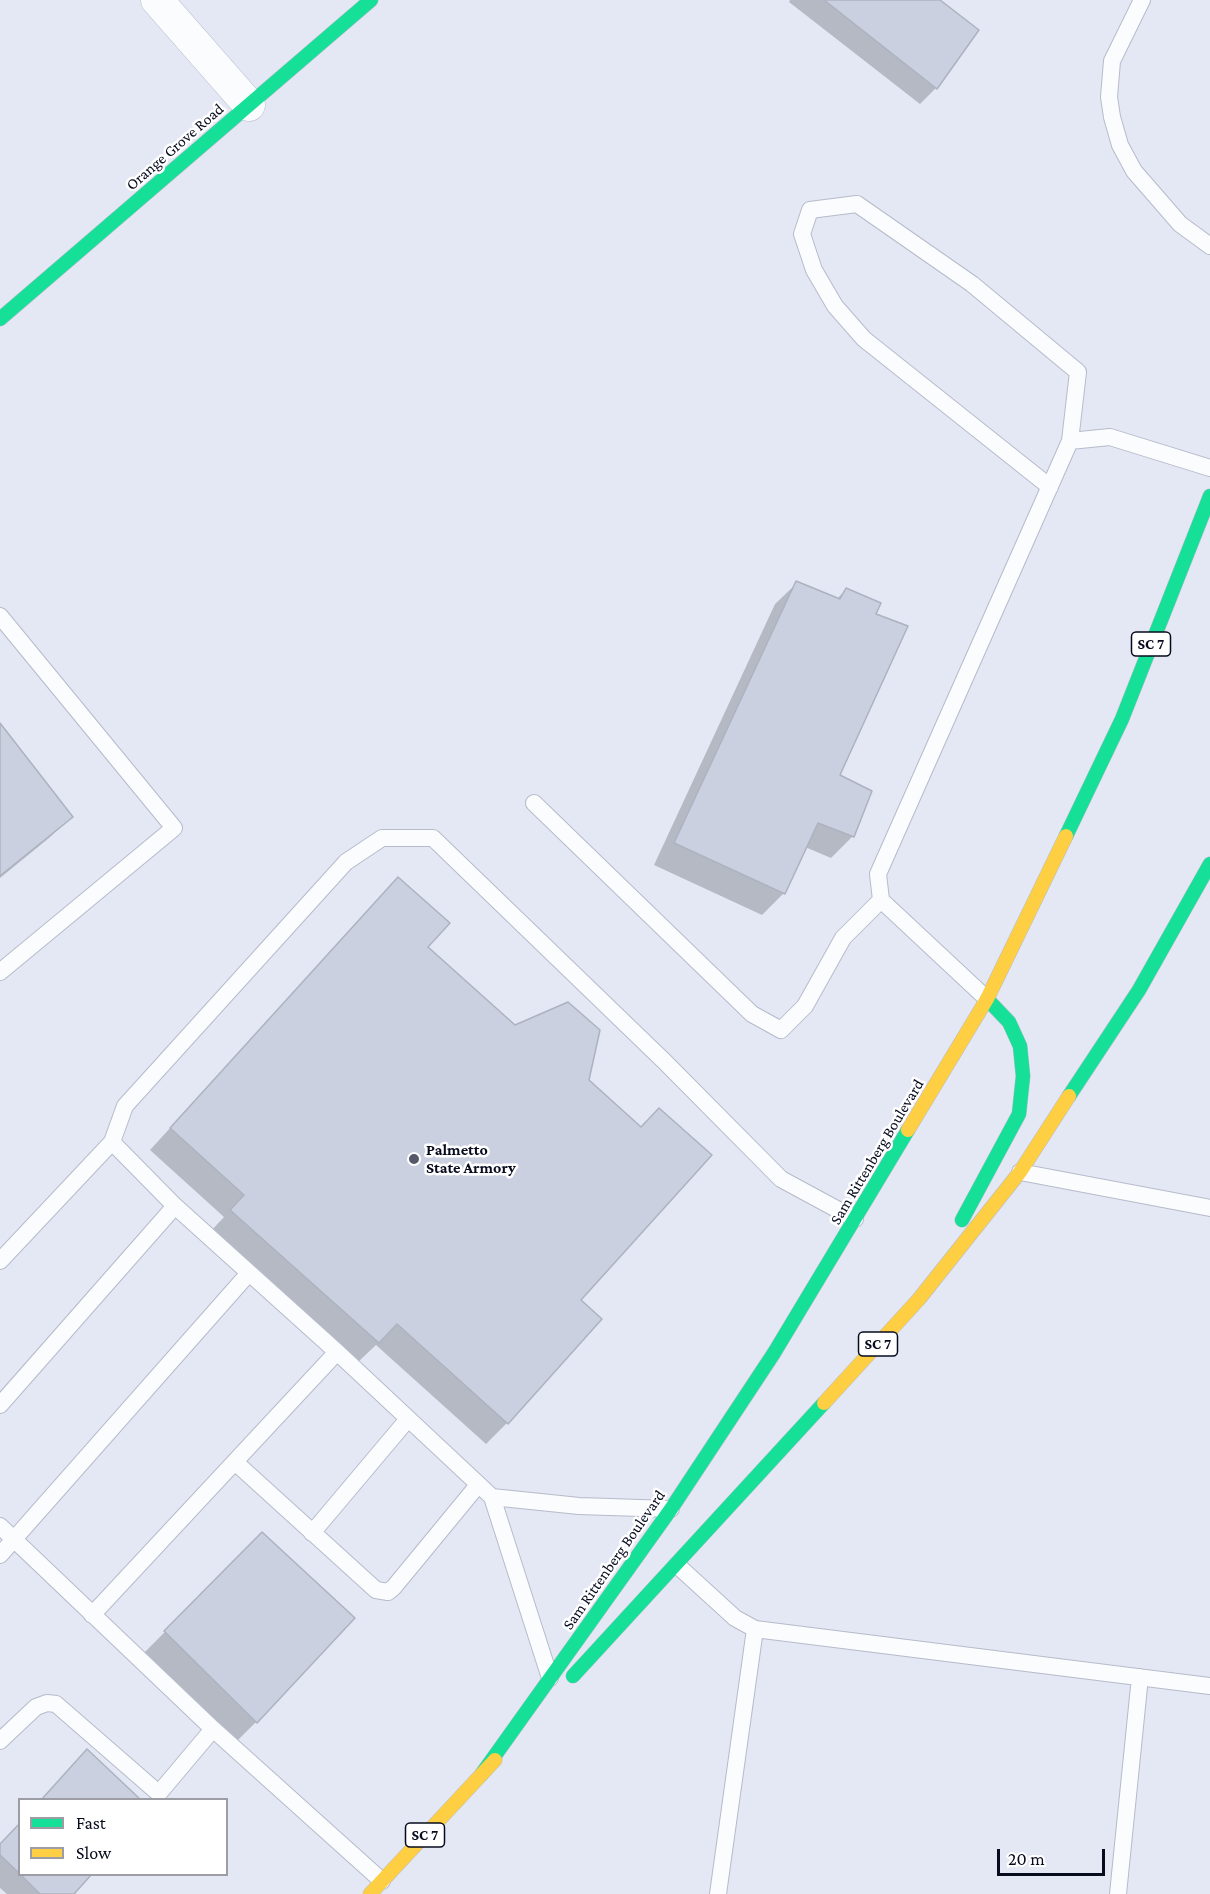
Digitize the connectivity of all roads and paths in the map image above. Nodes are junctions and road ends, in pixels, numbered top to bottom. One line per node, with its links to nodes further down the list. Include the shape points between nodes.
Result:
1 (157, 0): 4 (street)
2 (371, 0): 4 (main road, Orange Grove Road)
3 (1142, 0): 5 (lane, via 1112,61 1112,117 1120,145 1134,171 1180,224)
4 (249, 105): 6 (main road, Orange Grove Road)
5 (1210, 246)
6 (0, 319)
7 (1070, 441): 8 (lane, via 1110,437); 9 (lane); 9 (lane, via 1078,372 972,284 856,204 810,210 802,234 814,270 835,306 864,339)
8 (1210, 468)
9 (1050, 487): 14 (lane, via 878,874)
10 (1210, 496): 16 (main road, Sam Rittenberg Boulevard / SC 7, via 1122,719)
11 (0, 616): 15 (lane, via 174,828)
12 (534, 803): 14 (lane, via 752,1014 781,1030 805,1006 843,938)
13 (1210, 864): 18 (main road, Sam Rittenberg Boulevard / SC 7, via 1139,990)
14 (881, 900): 16 (lane)
15 (0, 972)
16 (987, 999): 21 (main road, Sam Rittenberg Boulevard / SC 7); 24 (main road, via 1009,1022 1020,1046 1023,1076 1019,1114)
17 (112, 1142): 19 (lane); 21 (lane, via 125,1106 346,862 382,838 433,838 781,1179); 22 (lane)
18 (1020, 1172): 20 (lane); 24 (main road, Sam Rittenberg Boulevard / SC 7)
19 (175, 1206): 23 (lane); 26 (lane)
20 (1210, 1208)
21 (855, 1219): 31 (main road, Sam Rittenberg Boulevard / SC 7, via 774,1353)
22 (0, 1261)
23 (249, 1274): 25 (lane); 34 (lane)
24 (919, 1299): 36 (main road, Sam Rittenberg Boulevard / SC 7)
25 (337, 1352): 27 (lane); 28 (lane)
26 (0, 1405)
27 (408, 1419): 29 (lane); 33 (lane)
28 (235, 1462): 33 (lane); 37 (lane)
29 (478, 1485): 30 (lane); 33 (lane, via 388,1592 376,1590)
30 (492, 1497): 31 (lane, via 579,1506); 41 (lane)
31 (671, 1509): 41 (main road, Sam Rittenberg Boulevard / SC 7)
32 (0, 1526): 34 (lane)
33 (312, 1533)
34 (15, 1539): 35 (lane); 37 (lane)
35 (0, 1556)
36 (677, 1564): 38 (lane, via 735,1618); 41 (main road, Sam Rittenberg Boulevard / SC 7)
37 (92, 1615): 42 (lane)
38 (755, 1629): 39 (lane); 46 (lane)
39 (1140, 1677): 40 (lane); 47 (lane)
40 (1210, 1686)
41 (556, 1687): 44 (main road, Sam Rittenberg Boulevard / SC 7)
42 (213, 1729): 43 (lane, via 160,1792 56,1704 36,1707); 44 (lane)
43 (0, 1741)
44 (382, 1881): 45 (main road, Sam Rittenberg Boulevard / SC 7)
45 (370, 1894)
46 (718, 1894)
47 (1118, 1894)

